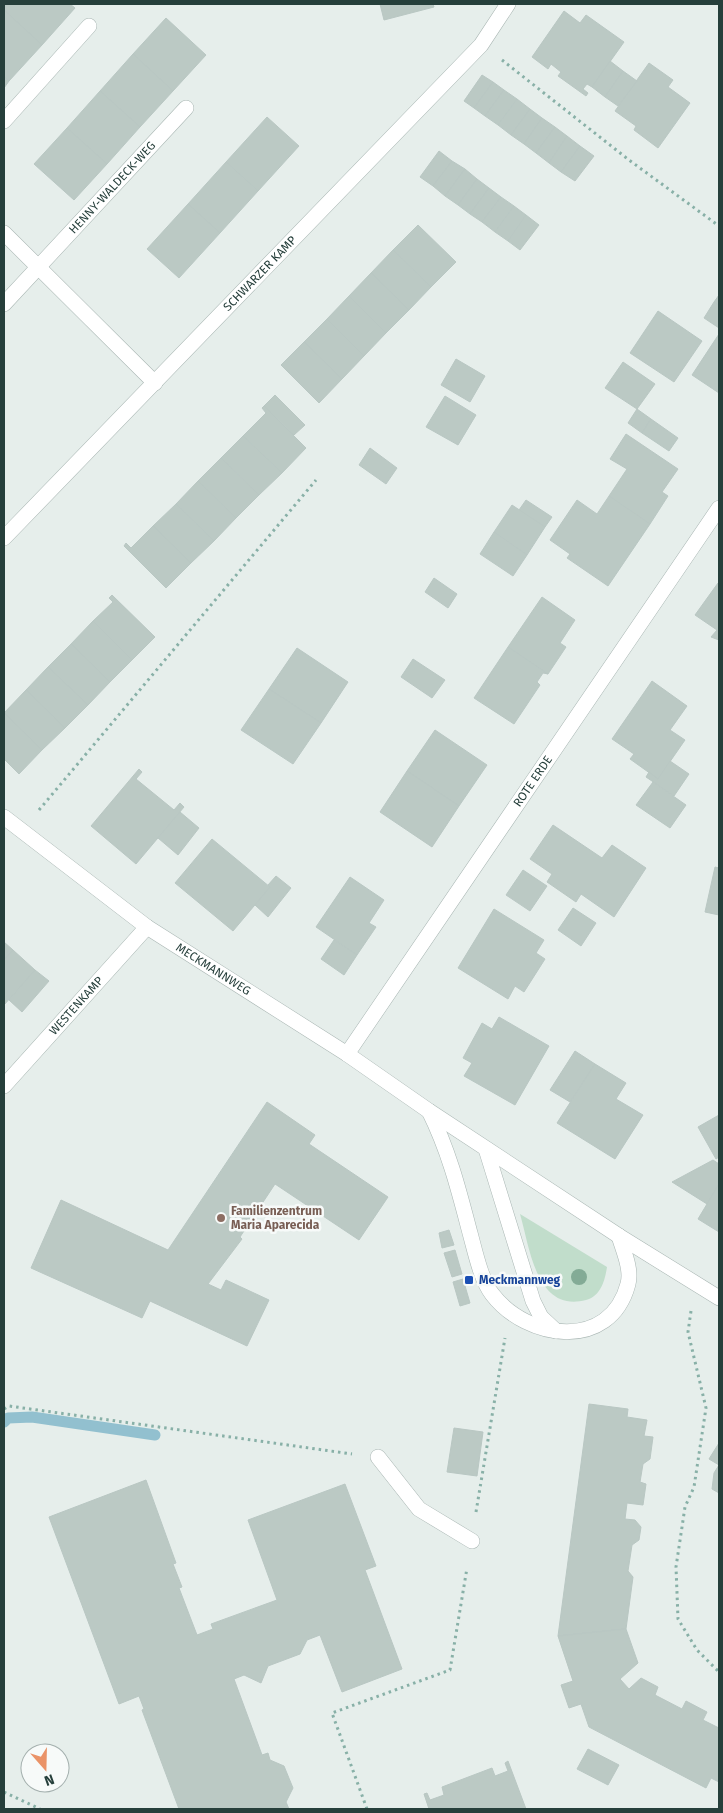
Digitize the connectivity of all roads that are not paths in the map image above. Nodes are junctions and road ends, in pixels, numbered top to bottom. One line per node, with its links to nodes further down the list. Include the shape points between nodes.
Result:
1 (508, 4): 8 (street, SCHWARZER KAMP, via 481,44)
2 (89, 26): 4 (street)
3 (186, 108): 6 (street, HENNY-WALDECK-WEG)
4 (4, 122)
5 (4, 233): 6 (street)
6 (38, 267): 7 (street, HENNY-WALDECK-WEG); 8 (street)
7 (4, 304)
8 (155, 383): 10 (street, SCHWARZER KAMP)
9 (719, 508): 13 (street, ROTE ERDE)
10 (4, 538)
11 (4, 817): 12 (street, MECKMANNWEG)
12 (147, 927): 13 (street, MECKMANNWEG); 14 (street, WESTENKAMP)
13 (347, 1054): 15 (street, MECKMANNWEG)
14 (4, 1086)
15 (429, 1111): 16 (street, MECKMANNWEG); 19 (street, MECKMANNWEG, via 444,1142 491,1293 510,1312 537,1328)
16 (486, 1149): 17 (street, MECKMANNWEG); 19 (street, via 533,1301 541,1317)
17 (619, 1236): 18 (street, MECKMANNWEG); 19 (street, MECKMANNWEG, via 628,1264 629,1283 622,1299 595,1326 577,1332)
18 (719, 1298)
19 (558, 1332)
20 (378, 1457): 21 (street, via 419,1510)
21 (472, 1541)

